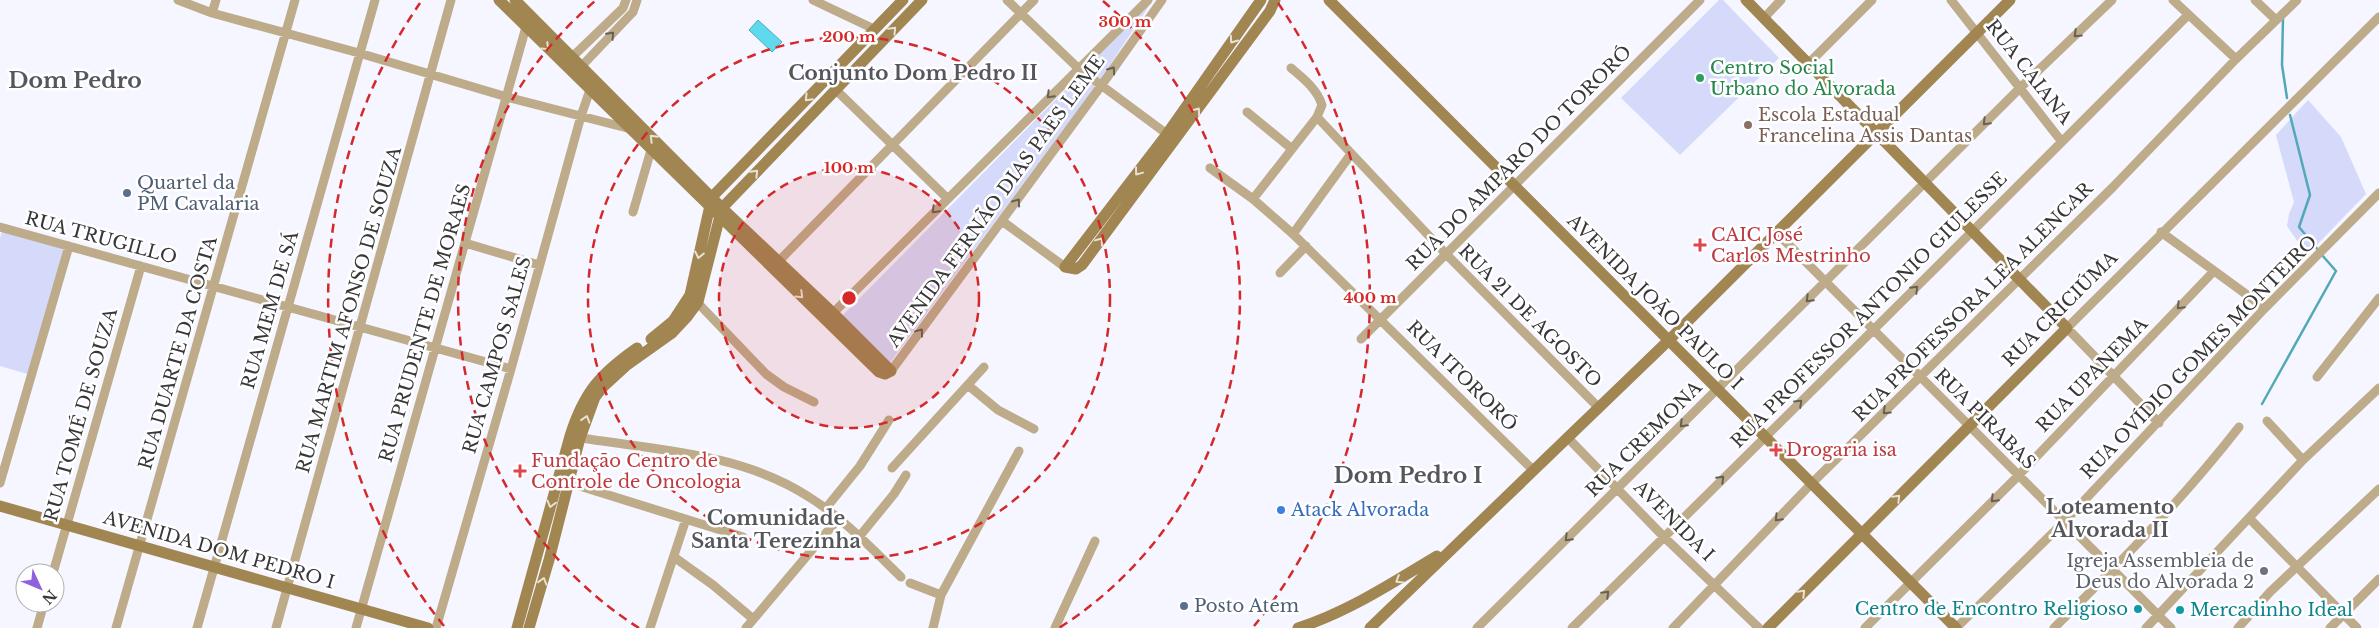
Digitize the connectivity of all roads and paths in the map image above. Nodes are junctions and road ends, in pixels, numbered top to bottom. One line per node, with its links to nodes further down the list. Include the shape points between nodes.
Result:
1 (178, 0): 30 (street)
2 (216, 0): 30 (street)
3 (295, 0): 39 (street, RUA DUARTE DA COSTA)
4 (375, 0): 40 (street, RUA MEM DE SÁ)
5 (451, 0): 47 (street, RUA MARTIM AFONSO DE SOUZA)
6 (499, 0): 36 (street)
7 (515, 0): 42 (street)
8 (626, 0): 42 (street, via 623,8)
9 (637, 0): 46 (street, one-way to 9, via 633,12)
10 (813, 0): 37 (street)
11 (903, 0): 37 (street)
12 (1007, 0): 31 (street)
13 (1034, 0): 31 (street)
14 (1148, 0): 44 (street, AVENIDA FERNÃO DIAS PAES LEME)
15 (1162, 0): 48 (street, AVENIDA FERNÃO DIAS PAES LEME, one-way to 15)
16 (1261, 0): 58 (street, one-way to 58)
17 (1275, 0): 58 (street, one-way to 17, via 1270,11)
18 (1329, 0): 66 (street, AVENIDA JOÃO PAULO I)
19 (1700, 0): 66 (street, RUA DO AMPARO DO TORORÓ)
20 (1746, 0): 34 (street)
21 (1781, 0): 34 (street)
22 (1872, 0): 43 (street)
23 (1951, 0): 38 (street, RUA CAIANA)
24 (2010, 0): 38 (street)
25 (2112, 0): 49 (street, RUA CREMONA, one-way to 49)
26 (2173, 0): 32 (street)
27 (2255, 0): 35 (street)
28 (2297, 0): 35 (street, RUA PROFESSORA LEA ALENCAR)
29 (920, 1): 50 (street, one-way to 29)
30 (212, 13): 39 (street)
31 (1021, 13): 44 (street); 60 (street)
32 (2188, 15): 41 (street); 59 (street, RUA PROFESSOR ANTONIO GIULESSE)
33 (2379, 17): 76 (street, RUA CRICIÚMA)
34 (1764, 18): 43 (street)
35 (2276, 20): 41 (street, RUA PROFESSORA LEA ALENCAR)
36 (526, 27): 42 (street, one-way to 42); 52 (street, RUA PRUDENTE DE MORAES)
37 (874, 29): 70 (street, one-way to 70)
38 (1977, 32): 49 (street, RUA CAIANA); 57 (street)
39 (286, 34): 40 (street); 90 (street, RUA DUARTE DA COSTA)
40 (359, 53): 47 (street); 93 (street, RUA MEM DE SÁ)
41 (2236, 58): 88 (street, RUA PROFESSORA LEA ALENCAR, via 2113,187)
42 (568, 61): 46 (street)
43 (1808, 64): 57 (street)
44 (1078, 68): 48 (street); 68 (street, AVENIDA FERNÃO DIAS PAES LEME, one-way to 68)
45 (1291, 68): 55 (street, via 1320,97 1322,105)
46 (577, 70): 51 (street); 56 (street)
47 (432, 75): 52 (street); 97 (street, RUA MARTIM AFONSO DE SOUZA)
48 (1101, 86): 58 (street); 72 (street, AVENIDA FERNÃO DIAS PAES LEME, one-way to 48)
49 (2020, 88): 59 (street, RUA CAIANA); 65 (street, RUA CREMONA, one-way to 65)
50 (835, 89): 60 (street); 70 (street, one-way to 50)
51 (590, 90): 54 (street, RUA CAMPOS SALES); 56 (street)
52 (507, 97): 54 (street); 78 (street, RUA PRUDENTE DE MORAES)
53 (1247, 112): 61 (street)
54 (580, 116): 56 (street); 82 (street, RUA CAMPOS SALES)
55 (1317, 117): 61 (street); 63 (street, RUA 21 DE AGOSTO)
56 (634, 127): 62 (street); 70 (street, one-way to 56)
57 (1875, 133): 65 (street); 75 (street)
58 (1171, 137): 85 (street)
59 (2062, 142): 74 (street, RUA PROFESSOR ANTONIO GIULESSE)
60 (892, 145): 68 (street); 83 (street)
61 (1292, 149): 69 (street)
62 (651, 150): 70 (street); 71 (street)
63 (1351, 154): 77 (street); 81 (street, RUA 21 DE AGOSTO)
64 (1210, 168): 69 (street, RUA ITORORÓ)
65 (1925, 183): 74 (street); 89 (street, RUA CREMONA)
66 (1514, 185): 81 (street, RUA DO AMPARO DO TORORÓ); 101 (street, AVENIDA JOÃO PAULO I)
67 (2379, 192): 94 (street, RUA OVÍDIO GOMES MONTEIRO)
68 (947, 198): 95 (street, AVENIDA FERNÃO DIAS PAES LEME, one-way to 95)
69 (1253, 199): 77 (street, RUA ITORORÓ)
70 (716, 207): 83 (street); 92 (street)
71 (633, 212)
72 (1002, 221): 85 (street); 105 (street, AVENIDA FERNÃO DIAS PAES LEME, one-way to 72)
73 (0, 227): 79 (street, RUA TRUGILLO)
74 (1973, 231): 88 (street); 99 (street, RUA PROFESSOR ANTONIO GIULESSE, one-way to 74)
75 (1776, 232): 89 (street, RUA PIRABAS); 101 (street)
76 (2161, 232): 86 (street); 98 (street, RUA CRICIÚMA)
77 (1293, 234): 80 (street, RUA ITORORÓ)
78 (466, 243): 82 (street); 102 (street, RUA PRUDENTE DE MORAES)
79 (69, 246): 84 (street, RUA TRUGILLO); 129 (street)
80 (1306, 246): 87 (street); 96 (street, RUA ITORORÓ)
81 (1446, 255): 96 (street, RUA DO AMPARO DO TORORÓ); 113 (street, RUA 21 DE AGOSTO)
82 (539, 265): 104 (street, RUA CAMPOS SALES)
83 (776, 265): 95 (street)
84 (141, 266): 90 (street, RUA TRUGILLO); 140 (street, RUA TOMÉ DE SOUZA)
85 (1065, 267)
86 (2214, 271): 94 (street); 106 (street, RUA UPANEMA, one-way to 106)
87 (1280, 273)
88 (2020, 278): 98 (street); 107 (street, RUA PROFESSORA LEA ALENCAR)
89 (1825, 282): 99 (street, RUA PIRABAS); 111 (street, RUA CREMONA, one-way to 111)
90 (214, 286): 93 (street, RUA TRUGILLO); 146 (street, RUA DUARTE DA COSTA)
91 (2379, 298): 108 (street)
92 (694, 299): 112 (street, via 766,374); 121 (street, via 673,321 606,371 578,410)
93 (288, 307): 97 (street, RUA TRUGILLO); 150 (street, RUA MEM DE SÁ)
94 (2265, 308): 115 (street, RUA OVÍDIO GOMES MONTEIRO)
95 (830, 317): 105 (street, via 879,372)
96 (1382, 319): 100 (street, RUA DO AMPARO DO TORORÓ); 126 (street, RUA ITORORÓ)
97 (361, 327): 102 (street, RUA TRUGILLO); 158 (street, RUA MARTIM AFONSO DE SOUZA)
98 (2067, 328): 106 (street); 117 (street, RUA CRICIÚMA)
99 (1874, 331): 107 (street, RUA PIRABAS); 120 (street, RUA PROFESSOR ANTONIO GIULESSE, one-way to 99)
100 (1361, 339)
101 (1670, 340): 111 (street, AVENIDA JOÃO PAULO I); 113 (street)
102 (434, 347): 104 (street, RUA TRUGILLO); 162 (street, RUA PRUDENTE DE MORAES)
103 (984, 367): 109 (street)
104 (511, 368): 174 (street, RUA CAMPOS SALES)
105 (891, 371)
106 (2113, 376): 115 (street); 128 (street, RUA UPANEMA)
107 (1920, 377): 117 (street, RUA PIRABAS); 131 (street, RUA PROFESSORA LEA ALENCAR, one-way to 131)
108 (2317, 378)
109 (969, 386): 119 (street, via 998,410); 125 (street)
110 (2379, 388): 124 (street)
111 (1717, 389): 120 (street, AVENIDA JOÃO PAULO I); 132 (street, RUA CREMONA, one-way to 132)
112 (814, 402)
113 (1598, 407): 122 (street)
114 (889, 420): 135 (street, via 865,458)
115 (2159, 422): 139 (street, RUA OVÍDIO GOMES MONTEIRO)
116 (2267, 422): 124 (street)
117 (1968, 426): 128 (street, RUA PIRABAS); 141 (street, RUA CRICIÚMA, one-way to 117)
118 (2239, 427): 152 (street, via 2212,462)
119 (1034, 429)
120 (1764, 436): 131 (street, AVENIDA JOÃO PAULO I); 144 (street, RUA PROFESSOR ANTONIO GIULESSE, one-way to 120)
121 (575, 437): 130 (street); 135 (street, via 690,452 723,461 772,477); 175 (street, one-way to 175)
122 (1568, 437): 126 (street); 132 (street, AVENIDA I)
123 (1019, 451): 160 (street)
124 (2303, 460): 136 (street)
125 (892, 468)
126 (1533, 470): 147 (street)
127 (906, 475): 143 (street)
128 (2018, 476): 139 (street, RUA PIRABAS); 155 (street, RUA UPANEMA, one-way to 155)
129 (0, 483)
130 (570, 483): 137 (street); 176 (street, one-way to 130)
131 (1812, 483): 141 (street, AVENIDA JOÃO PAULO I); 157 (street, RUA PROFESSORA LEA ALENCAR, one-way to 157)
132 (1618, 488): 144 (street, AVENIDA I); 183 (street, RUA CREMONA, one-way to 183)
133 (2379, 489): 151 (street)
134 (0, 506): 140 (street, AVENIDA DOM PEDRO I)
135 (826, 508): 138 (street)
136 (2249, 518): 151 (street); 164 (street)
137 (686, 519): 142 (street); 148 (street)
138 (838, 519): 143 (street); 166 (street)
139 (2066, 521): 152 (street, RUA PIRABAS); 189 (street, RUA OVÍDIO GOMES MONTEIRO)
140 (66, 524): 146 (street, AVENIDA DOM PEDRO I); 149 (street, RUA TOMÉ DE SOUZA)
141 (1862, 533): 155 (street, AVENIDA JOÃO PAULO I); 187 (street, RUA CRICIÚMA, one-way to 141)
142 (743, 537)
143 (860, 537): 153 (street)
144 (1664, 537): 157 (street, AVENIDA I); 184 (street, RUA PROFESSOR ANTONIO GIULESSE, one-way to 144)
145 (1095, 541): 180 (street)
146 (140, 545): 150 (street, AVENIDA DOM PEDRO I); 169 (street, RUA DUARTE DA COSTA)
147 (1455, 545): 159 (street, one-way to 159); 161 (street)
148 (674, 556): 166 (street); 177 (street)
149 (56, 563)
150 (214, 566): 158 (street, AVENIDA DOM PEDRO I); 170 (street, RUA MEM DE SÁ)
151 (2298, 566): 165 (street); 193 (street)
152 (2113, 570): 164 (street, RUA PIRABAS); 190 (street)
153 (901, 577)
154 (2379, 579): 165 (street)
155 (1910, 582): 188 (street, RUA UPANEMA); 189 (street, AVENIDA JOÃO PAULO I)
156 (910, 583): 160 (street)
157 (1715, 585): 185 (street, RUA PROFESSORA LEA ALENCAR); 186 (street, AVENIDA I)
158 (288, 588): 162 (street, AVENIDA DOM PEDRO I); 171 (street, RUA MARTIM AFONSO DE SOUZA)
159 (1382, 590): 161 (street, via 1389,596); 167 (street)
160 (941, 595): 179 (street)
161 (1391, 608): 182 (street)
162 (362, 609): 172 (street, RUA PRUDENTE DE MORAES); 173 (street, AVENIDA DOM PEDRO I)
163 (41, 613): 168 (street)
164 (2158, 614): 191 (street); 192 (street, RUA PIRABAS)
165 (2344, 614): 194 (street); 195 (street)
166 (752, 618): 178 (street)
167 (1310, 626): 181 (street)
168 (37, 628)
169 (116, 628)
170 (197, 628)
171 (276, 628)
172 (356, 628)
173 (428, 628)
174 (436, 628)
175 (517, 628)
176 (529, 628)
177 (650, 628)
178 (746, 628)
179 (933, 628)
180 (1055, 628)
181 (1298, 628)
182 (1370, 628)
183 (1478, 628)
184 (1572, 628)
185 (1673, 628)
186 (1758, 628)
187 (1768, 628)
188 (1865, 628)
189 (1956, 628)
190 (2054, 628)
191 (2146, 628)
192 (2171, 628)
193 (2238, 628)
194 (2330, 628)
195 (2357, 628)

